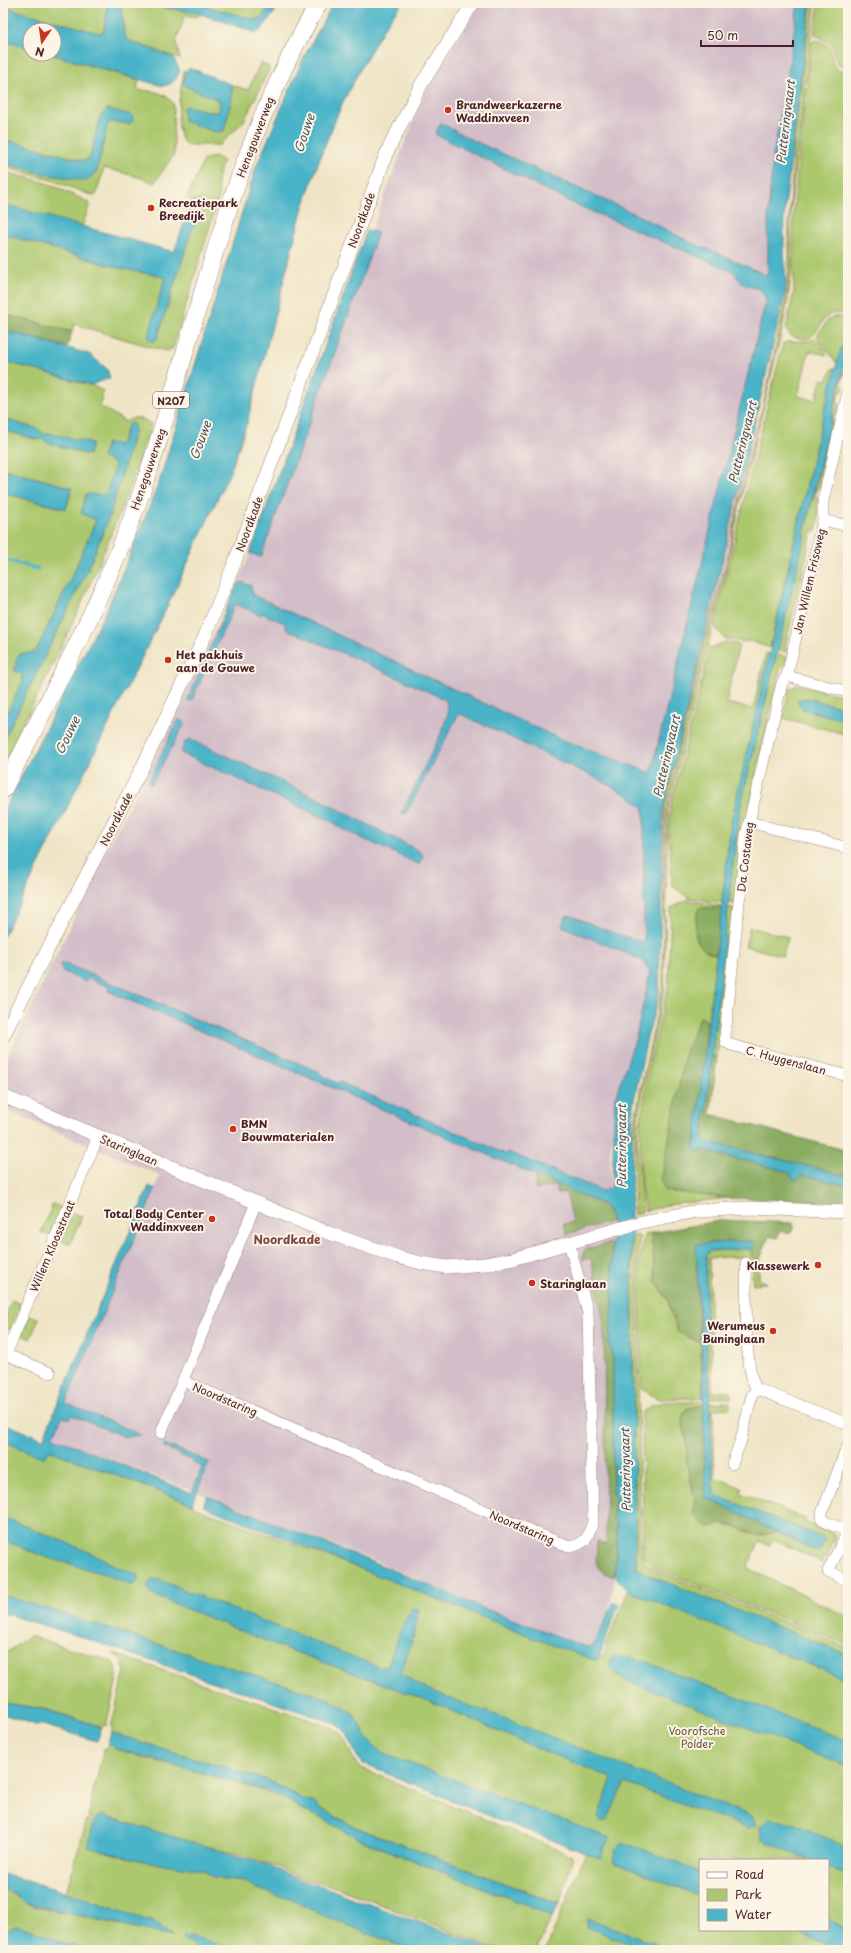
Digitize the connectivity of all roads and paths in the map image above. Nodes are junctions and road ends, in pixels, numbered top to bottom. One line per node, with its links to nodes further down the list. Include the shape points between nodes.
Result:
1 (319, 3): 8 (main road, Henegouwerweg / N207, via 284,67 244,163 149,471 123,540 98,599)
2 (472, 3): 11 (street, Noordkade, via 422,85 387,152 205,636 142,768)
3 (848, 392): 4 (street, Jan Willem Frisoweg, via 823,501)
4 (823, 520): 5 (street); 6 (street, Jan Willem Frisoweg)
5 (848, 526)
6 (787, 676): 7 (street); 9 (street, Da Costaweg, via 782,683)
7 (848, 692)
8 (3, 790)
9 (749, 822): 10 (street); 12 (street, Da Costaweg, via 725,1031)
10 (848, 848)
11 (3, 1036)
12 (726, 1042): 13 (street, C. Huygenslaan)
13 (848, 1076)
14 (3, 1096): 15 (street, Staringlaan)
15 (98, 1137): 16 (street, Staringlaan); 20 (street, Willem Kloosstraat)
16 (256, 1204): 18 (street, Staringlaan, via 357,1244 415,1262 446,1267 486,1264); 22 (street)
17 (848, 1212): 18 (street, Staringlaan, via 748,1208 698,1211 634,1224)
18 (569, 1244): 22 (street, Noordstaring, via 588,1312 592,1521 586,1540 580,1545 569,1547)
19 (746, 1264): 23 (street, via 748,1364 753,1384)
20 (5, 1354): 21 (street)
21 (50, 1373)
22 (183, 1381): 25 (street)
23 (757, 1389): 24 (street); 27 (street, via 752,1395)
24 (848, 1424)
25 (161, 1434)
26 (848, 1445): 28 (street, via 822,1513 822,1519 827,1523)
27 (732, 1464)
28 (848, 1531): 29 (street, via 828,1571)
29 (848, 1581)

